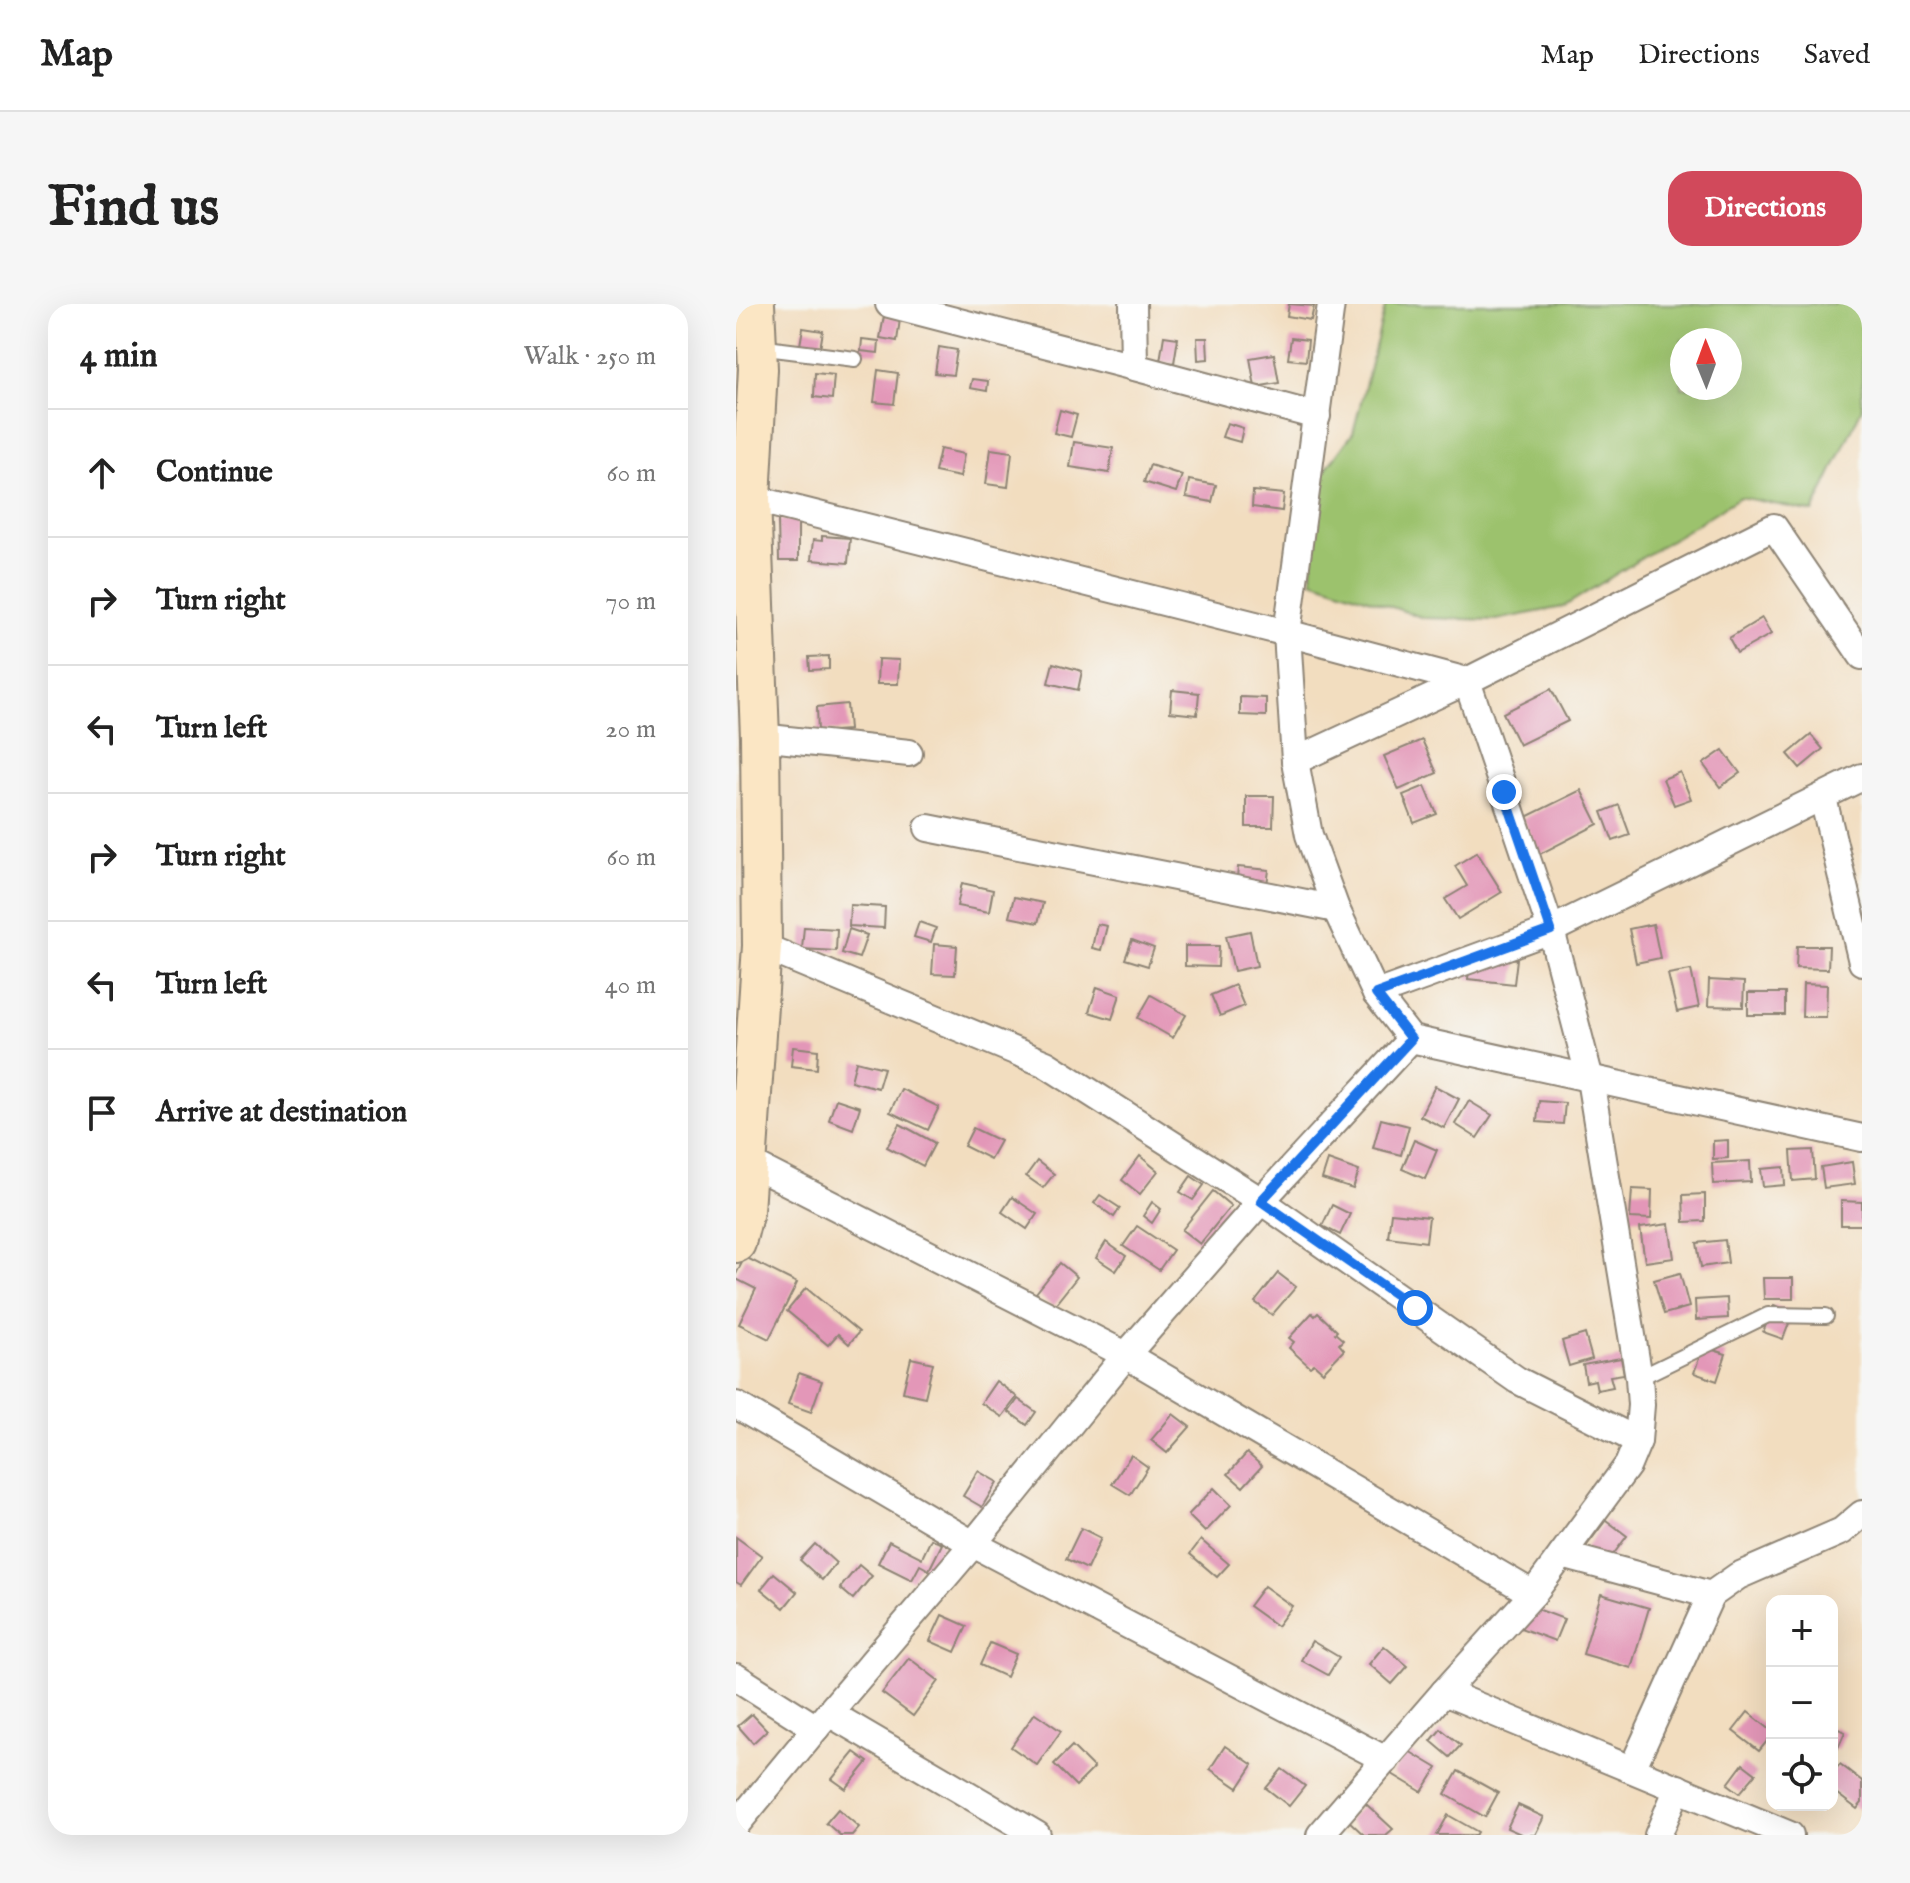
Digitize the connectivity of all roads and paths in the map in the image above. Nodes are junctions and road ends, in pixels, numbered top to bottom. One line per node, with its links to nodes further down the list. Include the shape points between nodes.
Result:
1 (755, 304): 6 (street)
2 (889, 304): 7 (street)
3 (1133, 304): 7 (street)
4 (1331, 304): 8 (street)
5 (855, 359): 6 (lane)
6 (751, 362): 9 (street)
7 (1134, 367): 8 (street)
8 (1317, 416): 10 (street)
9 (751, 498): 10 (street); 13 (street)
10 (1287, 633): 12 (street); 15 (street)
11 (1862, 656): 12 (street, via 1774,527)
12 (1467, 681): 15 (street); 20 (street)
13 (760, 737): 14 (street); 21 (street)
14 (909, 753)
15 (1295, 761): 19 (street, via 1309,835)
16 (1862, 777): 17 (street)
17 (1823, 798): 20 (street); 22 (street)
18 (928, 828): 19 (street)
19 (1336, 909): 23 (street)
20 (1551, 930): 23 (street); 25 (street)
21 (762, 946): 27 (street); 28 (street, via 1046,1064)
22 (1862, 962)
23 (1376, 994): 24 (street)
24 (1411, 1039): 25 (street); 28 (street)
25 (1590, 1079): 26 (street); 32 (street)
26 (1862, 1138)
27 (746, 1161): 29 (street, via 744,1211); 31 (street)
28 (1261, 1201): 31 (street); 34 (street, via 1517,1380)
29 (736, 1243)
30 (1826, 1316): 32 (lane, via 1768,1315)
31 (1126, 1355): 36 (street); 38 (street)
32 (1639, 1378): 34 (street)
33 (736, 1405): 36 (street)
34 (1638, 1441): 37 (street, via 1628,1465)
35 (1862, 1514): 39 (street, via 1842,1531 1738,1576)
36 (973, 1544): 42 (street); 43 (street)
37 (1562, 1555): 38 (street); 39 (street)
38 (1533, 1594): 41 (street)
39 (1711, 1595): 44 (street)
40 (736, 1677): 42 (street)
41 (1444, 1692): 43 (street); 44 (street)
42 (822, 1720): 46 (street); 48 (street)
43 (1386, 1760): 47 (street)
44 (1632, 1769): 45 (street)
45 (1678, 1788): 49 (street); 50 (street)
46 (736, 1825)
47 (1332, 1831)
48 (1037, 1835)
49 (1658, 1835)
50 (1790, 1835)

